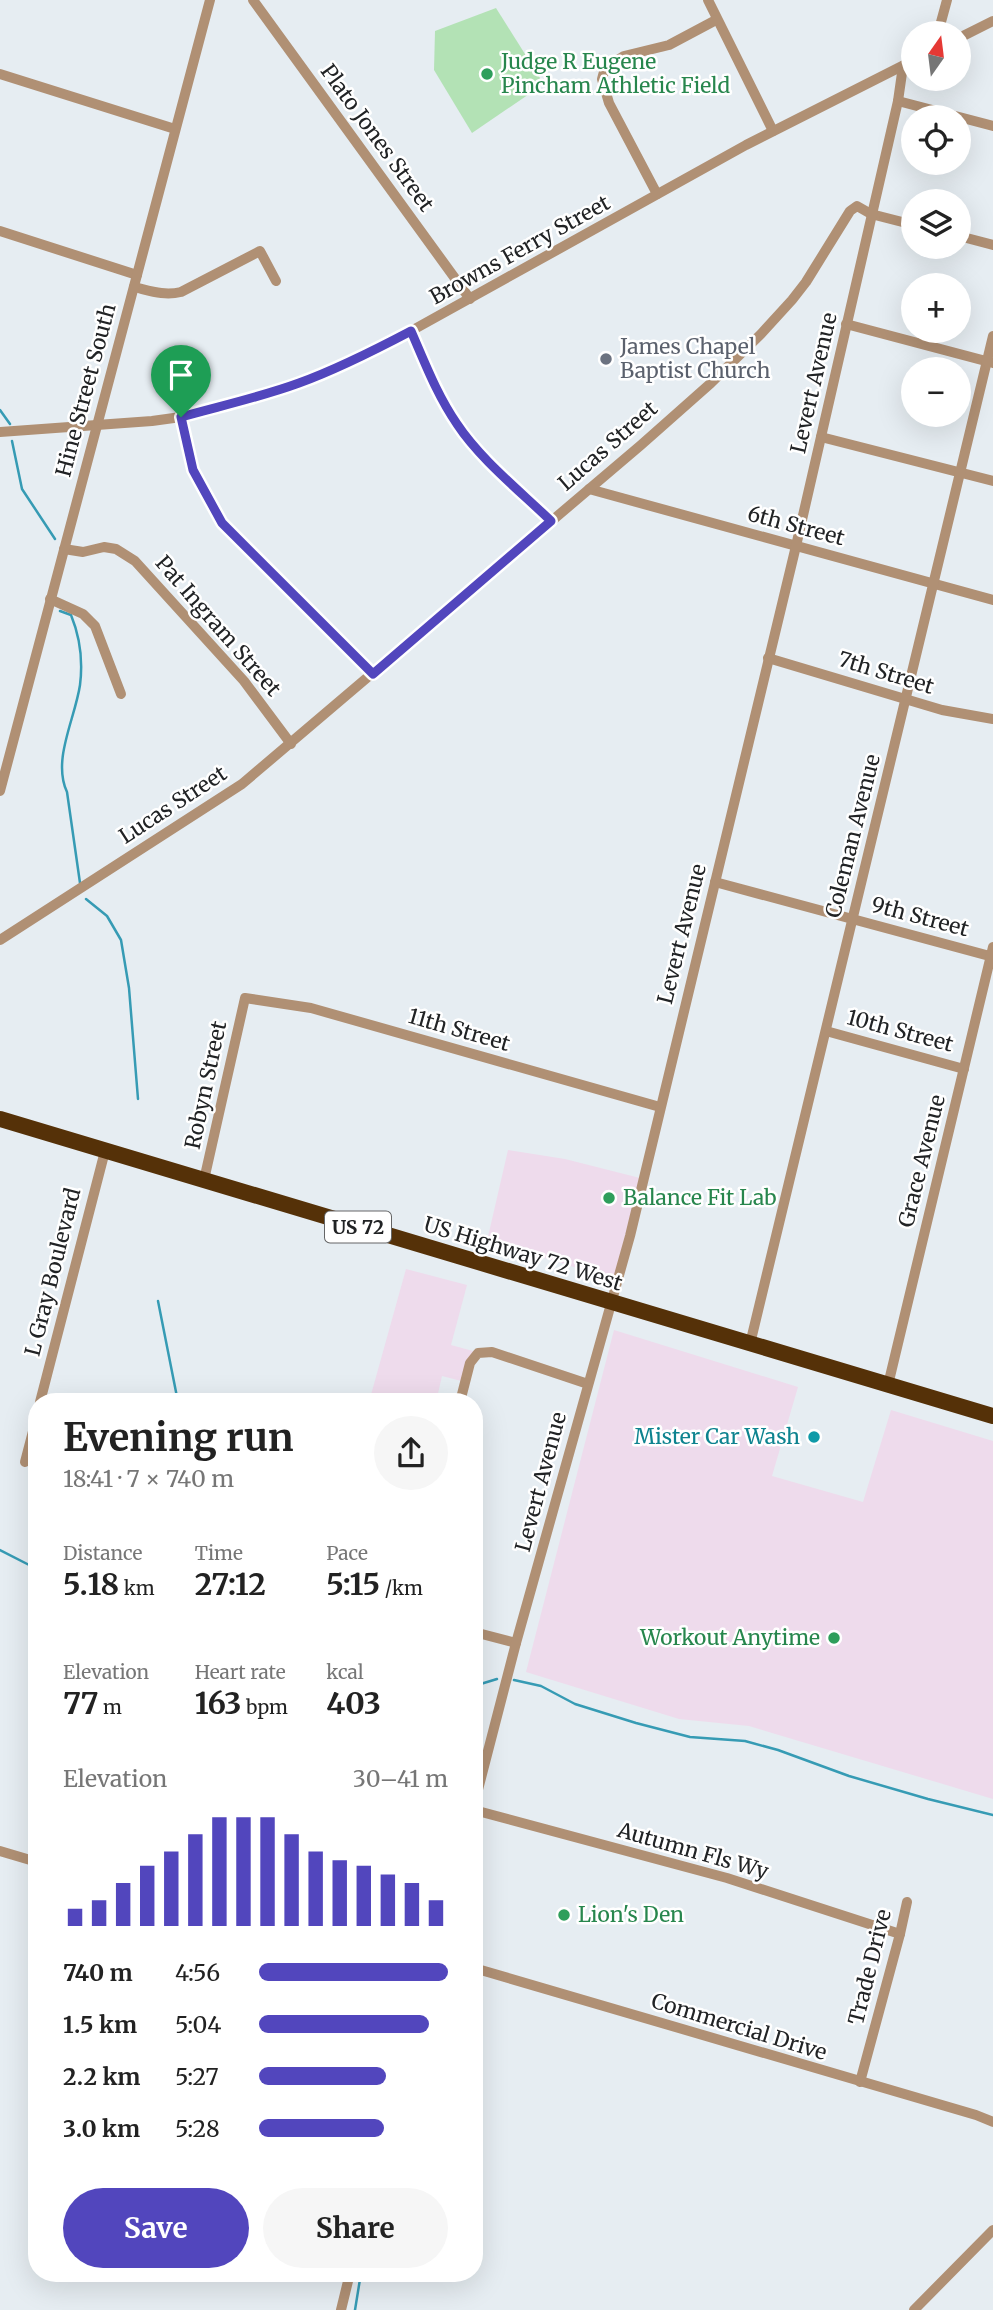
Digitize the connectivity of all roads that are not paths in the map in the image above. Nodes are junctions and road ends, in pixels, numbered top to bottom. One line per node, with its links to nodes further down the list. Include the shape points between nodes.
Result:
1 (210, 0): 14 (street, Hine Street South)
2 (253, 0): 25 (street, Plato Jones Street)
3 (708, 0): 5 (street)
4 (947, 0): 6 (street)
5 (716, 20): 15 (street); 16 (street, via 669,45 624,56 606,68 602,79 609,103)
6 (941, 21)
7 (993, 21): 8 (street)
8 (971, 32)
9 (901, 67): 15 (street, Browns Ferry Street)
10 (0, 74): 14 (street)
11 (901, 80): 12 (street, Levert Avenue)
12 (898, 101): 13 (street); 17 (street, Levert Avenue)
13 (993, 126)
14 (175, 129): 22 (street, Hine Street South)
15 (773, 131): 16 (street, Browns Ferry Street)
16 (657, 194): 25 (street, Browns Ferry Street)
17 (871, 214): 18 (street); 26 (street, Levert Avenue); 36 (street, Lucas Street, via 857,206 850,211 806,282 761,334)
18 (901, 222)
19 (0, 231): 22 (street)
20 (971, 239): 21 (street)
21 (993, 245)
22 (137, 275): 24 (street, Hine Street South)
23 (276, 281): 24 (street, via 260,251 181,292 169,295)
24 (134, 287): 31 (street, Hine Street South)
25 (470, 299): 27 (street, Browns Ferry Street)
26 (846, 324): 29 (street); 33 (street, Levert Avenue)
27 (411, 331): 30 (street, Browns Ferry Street, via 300,383); 37 (street, via 433,382 470,442)
28 (993, 336): 29 (street, Coleman Avenue)
29 (990, 362): 34 (street, Coleman Avenue)
30 (181, 417): 31 (street, Browns Ferry Street); 44 (street, via 193,470 222,523)
31 (97, 424): 32 (street, Browns Ferry Street); 39 (street, Hine Street South)
32 (0, 432)
33 (821, 437): 34 (street); 38 (street, Levert Avenue)
34 (960, 472): 35 (street); 40 (street, Coleman Avenue)
35 (993, 481)
36 (589, 489): 37 (street, Lucas Street); 38 (street, 6th Street)
37 (551, 521): 44 (street, Lucas Street)
38 (796, 546): 40 (street, 6th Street); 43 (street, Levert Avenue)
39 (64, 549): 41 (street, Hine Street South); 48 (street, Pat Ingram Street, via 116,549 135,561 244,681)
40 (934, 583): 42 (street, 6th Street); 46 (street, Coleman Avenue)
41 (50, 599): 45 (street, via 89,619); 49 (street, Hine Street South)
42 (993, 600)
43 (768, 658): 46 (street, 7th Street); 50 (street, Levert Avenue)
44 (373, 674): 48 (street, Lucas Street)
45 (121, 694)
46 (907, 698): 47 (street, 7th Street); 51 (street, Coleman Avenue)
47 (993, 719)
48 (291, 744): 52 (street, Lucas Street, via 221,798)
49 (0, 791)
50 (715, 882): 51 (street, 9th Street); 57 (street, Levert Avenue)
51 (853, 918): 53 (street, 9th Street); 55 (street, Coleman Avenue)
52 (0, 940)
53 (992, 953): 56 (street, Grace Avenue)
54 (245, 998): 57 (street, 11th Street, via 311,1007); 60 (street, Robyn Street)
55 (826, 1031): 56 (street, 10th Street); 62 (street, Coleman Avenue)
56 (964, 1069): 64 (street, Grace Avenue)
57 (660, 1107): 61 (street, Levert Avenue)
58 (0, 1119): 59 (highway, US Highway 72 West / US 72)
59 (105, 1152): 60 (highway, US Highway 72 West / US 72); 65 (street, L Gray Boulevard)
60 (204, 1180): 61 (highway, US Highway 72 West / US 72)
61 (611, 1303): 62 (highway, US Highway 72 West / US 72); 63 (street, Levert Avenue)
62 (750, 1344): 64 (highway, US Highway 72 West / US 72)
63 (588, 1384): 66 (street, via 492,1352 478,1353 470,1363); 71 (street, Levert Avenue)
64 (888, 1385): 67 (highway, US Highway 72 West / US 72)
65 (42, 1393)
66 (462, 1393)
67 (993, 1416)
68 (28, 1450): 69 (street)
69 (25, 1462)
70 (483, 1634): 71 (street)
71 (516, 1643): 72 (street, Levert Avenue)
72 (483, 1772)
73 (483, 1810): 77 (street, Autumn Fls Wy, via 727,1878)
74 (0, 1851): 75 (street)
75 (28, 1859)
76 (907, 1902): 77 (street, Trade Drive)
77 (900, 1934): 79 (street, Trade Drive)
78 (483, 1971): 79 (street, Commercial Drive)
79 (860, 2082): 80 (street, Commercial Drive)
80 (993, 2122)
81 (993, 2230): 84 (street)
82 (348, 2282): 83 (street)
83 (341, 2310)
84 (914, 2310)

